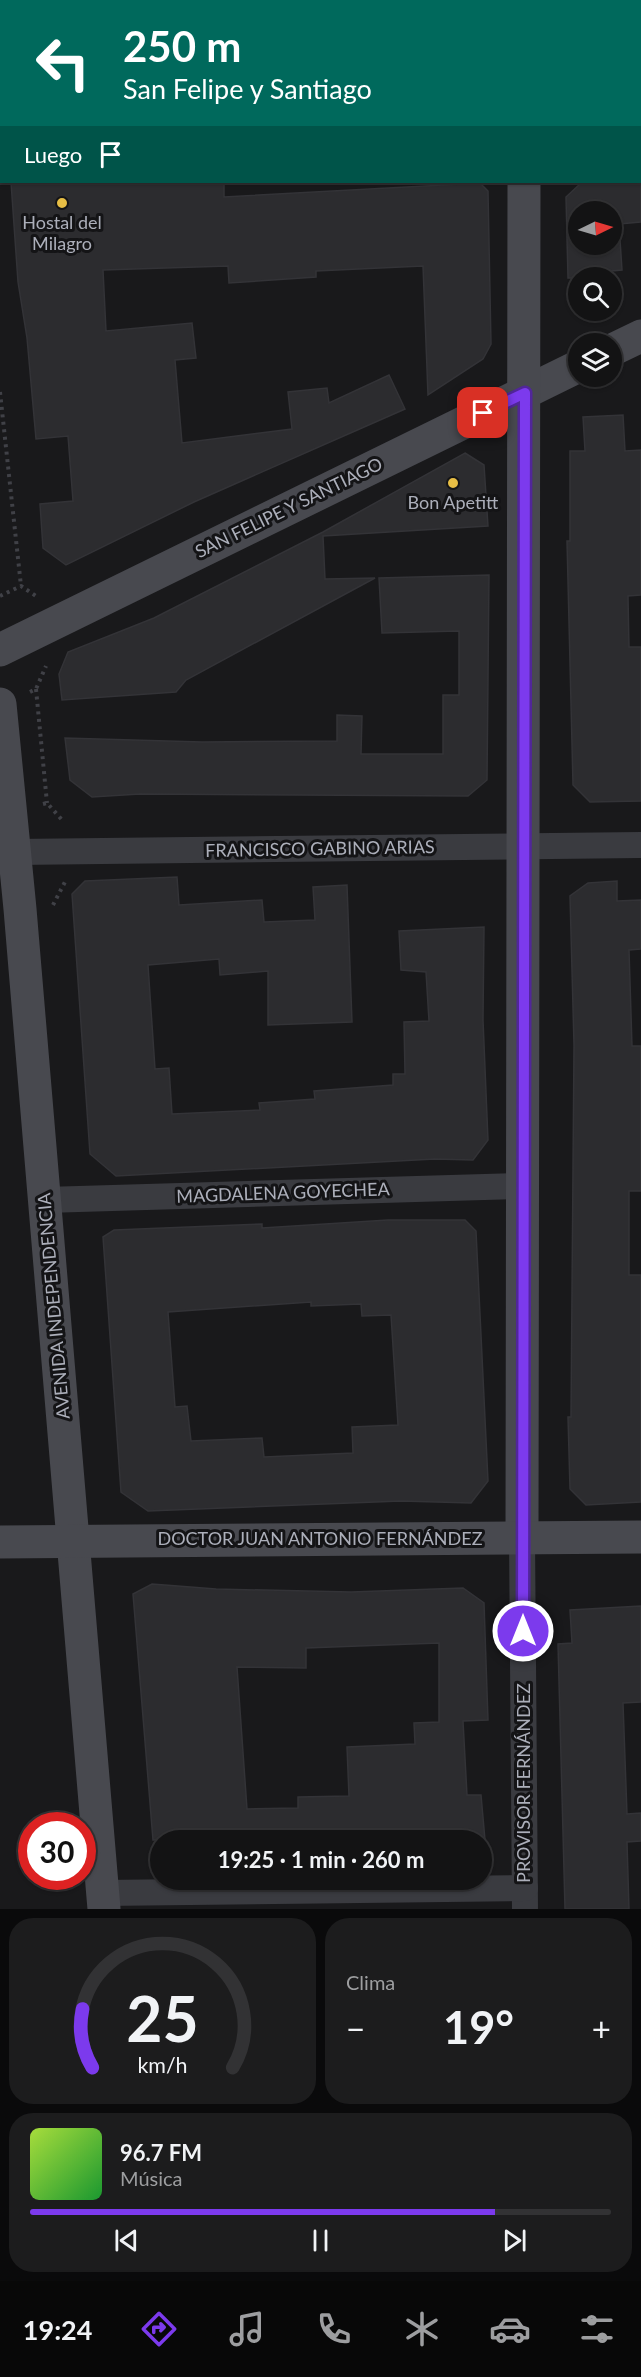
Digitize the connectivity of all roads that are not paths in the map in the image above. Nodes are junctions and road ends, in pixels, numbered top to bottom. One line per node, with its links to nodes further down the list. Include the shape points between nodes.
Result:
1 (524, 183): 5 (street, PROVISOR FERNÁNDEZ)
2 (641, 336): 3 (street)
3 (622, 345)
4 (568, 372): 5 (street, SAN FELIPE Y SANTIAGO)
5 (525, 393): 6 (street, SAN FELIPE Y SANTIAGO); 9 (street, PROVISOR FERNÁNDEZ)
6 (0, 650)
7 (0, 706): 10 (street, AVENIDA INDEPENDENCIA)
8 (641, 845): 9 (street, FRANCISCO GABINO ARIAS)
9 (523, 847): 10 (street, FRANCISCO GABINO ARIAS); 11 (street, PROVISOR FERNÁNDEZ)
10 (8, 854): 12 (street, AVENIDA INDEPENDENCIA)
11 (522, 1186): 12 (street, MAGDALENA GOYECHEA); 14 (street, PROVISOR FERNÁNDEZ)
12 (45, 1200): 15 (street, AVENIDA INDEPENDENCIA)
13 (641, 1537): 14 (street, DOCTOR JUAN ANTONIO FERNÁNDEZ)
14 (522, 1538): 15 (street, DOCTOR JUAN ANTONIO FERNÁNDEZ); 17 (street, PROVISOR FERNÁNDEZ)
15 (73, 1540): 16 (street, DOCTOR JUAN ANTONIO FERNÁNDEZ); 18 (street, AVENIDA INDEPENDENCIA)
16 (0, 1542)
17 (525, 1898): 18 (street)
18 (103, 1901)

